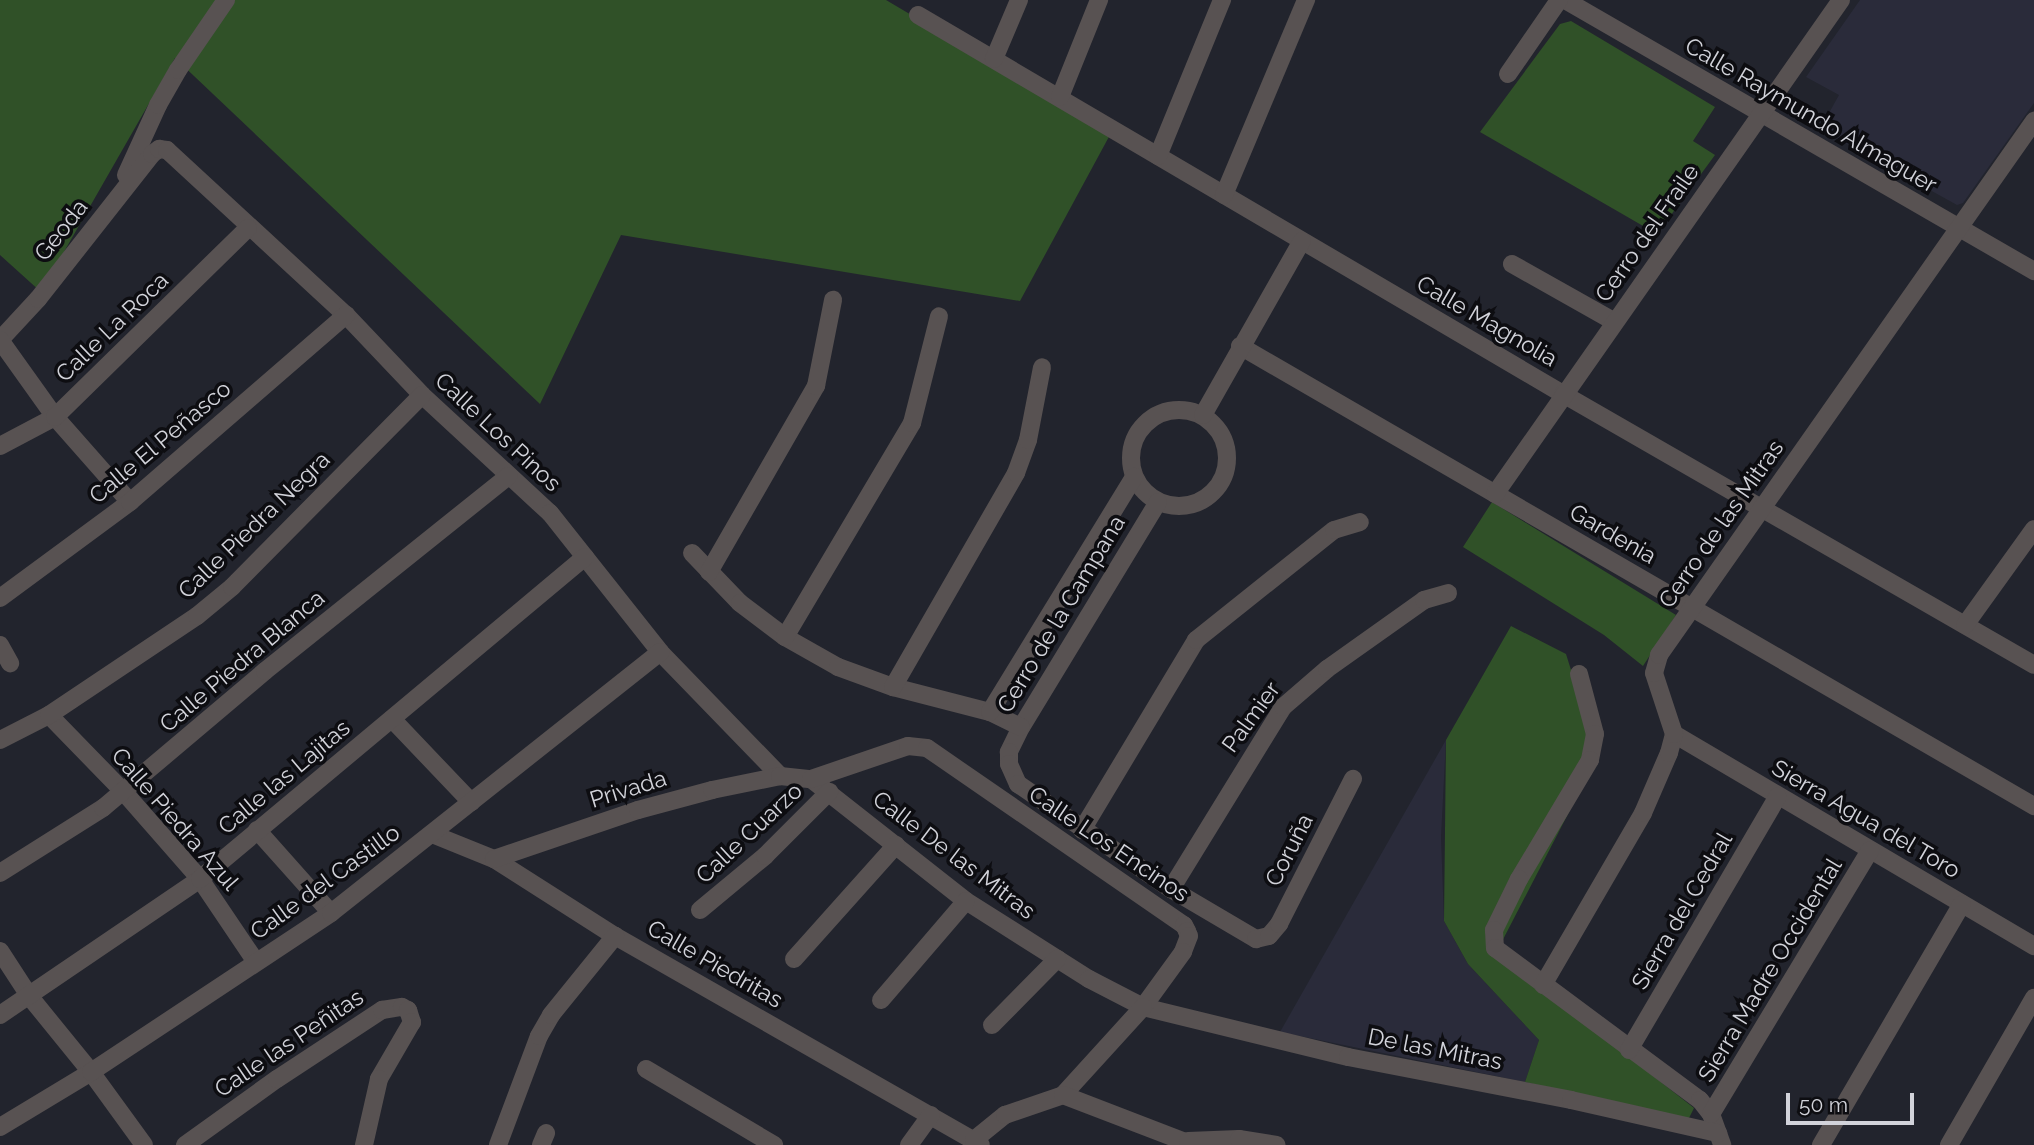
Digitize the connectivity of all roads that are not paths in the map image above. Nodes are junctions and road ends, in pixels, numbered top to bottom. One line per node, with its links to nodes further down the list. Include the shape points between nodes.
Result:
1 (226, 0): 18 (street, via 158,105)
2 (1019, 0): 10 (street)
3 (1099, 0): 12 (street)
4 (1222, 0): 16 (street)
5 (1306, 0): 17 (street)
6 (1559, 0): 11 (street)
7 (1565, 0): 13 (street, Calle Raymundo Almaguer)
8 (1841, 0): 13 (street, Cerro del Fraile)
9 (918, 15): 10 (street, Calle Magnolia)
10 (994, 59): 12 (street, Calle Magnolia)
11 (1508, 74)
12 (1060, 97): 16 (street, Calle Magnolia)
13 (1759, 114): 20 (street, Calle Raymundo Almaguer); 27 (street, Cerro del Fraile)
14 (2034, 121): 20 (street, Cerro de las Mitras)
15 (159, 149): 18 (street, Geoda); 19 (street, Calle Los Pinos, via 173,154)
16 (1158, 156): 17 (street, Calle Magnolia)
17 (1224, 195): 21 (street, Calle Magnolia)
18 (115, 201): 28 (street, Geoda)
19 (248, 228): 25 (street, Calle Los Pinos); 34 (street, Calle La Roca)
20 (1958, 228): 23 (street, Calle Raymundo Almaguer); 41 (street, Cerro de las Mitras)
21 (1302, 241): 29 (street); 31 (street, Calle Magnolia)
22 (1512, 264): 27 (street)
23 (2034, 271)
24 (833, 300): 46 (street, via 816,386)
25 (346, 315): 32 (street, Calle Los Pinos); 39 (street, Calle El Peñasco)
26 (939, 316): 51 (street, via 912,423)
27 (1615, 322): 31 (street, Cerro del Fraile)
28 (0, 340): 34 (street)
29 (1240, 346): 33 (street); 38 (street, Gardenia)
30 (1042, 367): 57 (street, via 1028,440 1016,473)
31 (1563, 394): 38 (street, Cerro del Fraile); 41 (street, Calle Magnolia)
32 (422, 395): 36 (street, Calle Los Pinos); 59 (street, Calle Piedra Negra, via 232,587 197,616)
33 (1203, 415): 37 (street, via 1190,410 1155,415 1133,442 1130,460); 40 (street, via 1219,430 1226,446 1221,482 1194,504 1176,507)
34 (55, 417): 35 (street, Calle La Roca); 39 (street)
35 (0, 446)
36 (508, 476): 45 (street, Calle Los Pinos, via 550,513); 67 (street, Calle Piedra Blanca)
37 (1134, 477): 40 (street); 58 (street)
38 (1495, 494): 49 (street, Gardenia)
39 (130, 502): 48 (street, Calle El Peñasco)
40 (1158, 502): 61 (street, Cerro de la Campana)
41 (1763, 509): 49 (street, Cerro de las Mitras); 50 (street, Calle Magnolia)
42 (1360, 522): 73 (street, via 1334,530 1196,640)
43 (2034, 529): 50 (street)
44 (692, 553): 46 (street)
45 (585, 557): 53 (street, Calle Los Pinos); 60 (street, Calle las Lajitas)
46 (709, 572): 51 (street)
47 (1448, 593): 82 (street, Palmier, via 1424,600 1327,669 1283,707)
48 (0, 598)
49 (1692, 609): 62 (street, Cerro de las Mitras, via 1655,666 1656,684); 71 (street, Gardenia)
50 (1965, 625): 55 (street, Calle Magnolia)
51 (785, 637): 57 (street, via 838,667)
52 (0, 645): 54 (street)
53 (660, 652): 64 (street, Calle Los Pinos); 70 (street, Calle del Castillo)
54 (10, 663)
55 (2034, 664)
56 (1579, 674): 93 (street, via 1595,734 1594,747 1584,774 1519,879 1493,940 1503,957)
57 (893, 687): 58 (street)
58 (990, 712): 61 (street)
59 (49, 715): 63 (street, Calle Piedra Negra); 67 (street, Calle Piedra Azul)
60 (393, 719): 70 (street); 72 (street, Calle las Lajitas)
61 (1021, 727): 73 (street, Cerro de la Campana, via 1009,752 1018,784)
62 (1674, 734): 69 (street, Sierra Agua del Toro); 93 (street, via 1643,813)
63 (0, 740)
64 (780, 776): 65 (street, Privada); 76 (street, Privada, via 665,802)
65 (811, 779): 68 (street, Calle De las Mitras); 97 (street, Calle Los Encinos, via 908,746 927,748 1185,925 1187,944)
66 (1353, 779): 82 (street, Coruña, via 1279,924 1263,939 1241,933)
67 (123, 791): 79 (street, Calle Piedra Blanca); 80 (street, Calle Piedra Azul)
68 (830, 792): 75 (street, Calle De las Mitras); 85 (street, Calle Cuarzo, via 765,856)
69 (1778, 796): 77 (street, Sierra Agua del Toro); 100 (street, Sierra del Cedral)
70 (471, 802): 74 (street, Calle del Castillo)
71 (2034, 806)
72 (257, 830): 80 (street, Calle las Lajitas); 86 (street)
73 (1082, 830): 82 (street)
74 (432, 834): 78 (street, Calle Piedritas); 86 (street, Calle del Castillo)
75 (896, 845): 83 (street, Calle De las Mitras); 90 (street)
76 (530, 847): 78 (street, Privada); 81 (street)
77 (1870, 850): 84 (street, Sierra Agua del Toro); 104 (street, Sierra Madre Occidental)
78 (494, 859): 81 (street, Calle Piedritas)
79 (0, 873)
80 (200, 878): 92 (street, Calle Piedra Azul); 94 (street, Calle las Lajitas)
81 (523, 878): 87 (street, Calle Piedritas)
82 (1171, 889)
83 (966, 901): 91 (street, Calle De las Mitras); 96 (street)
84 (1962, 904): 88 (street, Sierra Agua del Toro); 118 (street)
85 (700, 910)
86 (331, 913): 92 (street, Calle del Castillo)
87 (615, 936): 105 (street, Calle Piedritas); 114 (street, via 539,1036)
88 (2032, 940)
89 (0, 951): 94 (street)
90 (794, 958)
91 (1057, 959): 97 (street, Calle De las Mitras); 99 (street)
92 (256, 962): 102 (street, Calle del Castillo)
93 (1543, 985): 100 (street)
94 (30, 997): 98 (street, Calle las Lajitas); 102 (street)
95 (2034, 998): 119 (street)
96 (881, 1000)
97 (1143, 1007): 103 (street, Calle Los Encinos); 107 (street, De las Mitras, via 1348,1058 1571,1100)
98 (0, 1015)
99 (992, 1025)
100 (1629, 1050): 104 (street, via 1700,1100)
101 (646, 1069): 115 (street)
102 (91, 1072): 106 (street, Calle del Castillo); 111 (street)
103 (1063, 1095): 109 (street, Calle Piedritas, via 1005,1115); 110 (street)
104 (1711, 1114): 107 (street)
105 (931, 1115): 109 (street, Calle Piedritas); 116 (street)
106 (0, 1127)
107 (1720, 1139)
108 (1218, 1142): 110 (street); 117 (street, via 1256,1140)
109 (978, 1143)
110 (1191, 1143)
111 (144, 1145)
112 (185, 1145): 113 (street, Calle las Peñitas, via 382,1010 402,1007 412,1021 379,1079)
113 (364, 1145)
114 (498, 1145)
115 (774, 1145)
116 (909, 1145)
117 (1278, 1145)
118 (1821, 1145)
119 (1949, 1145)

